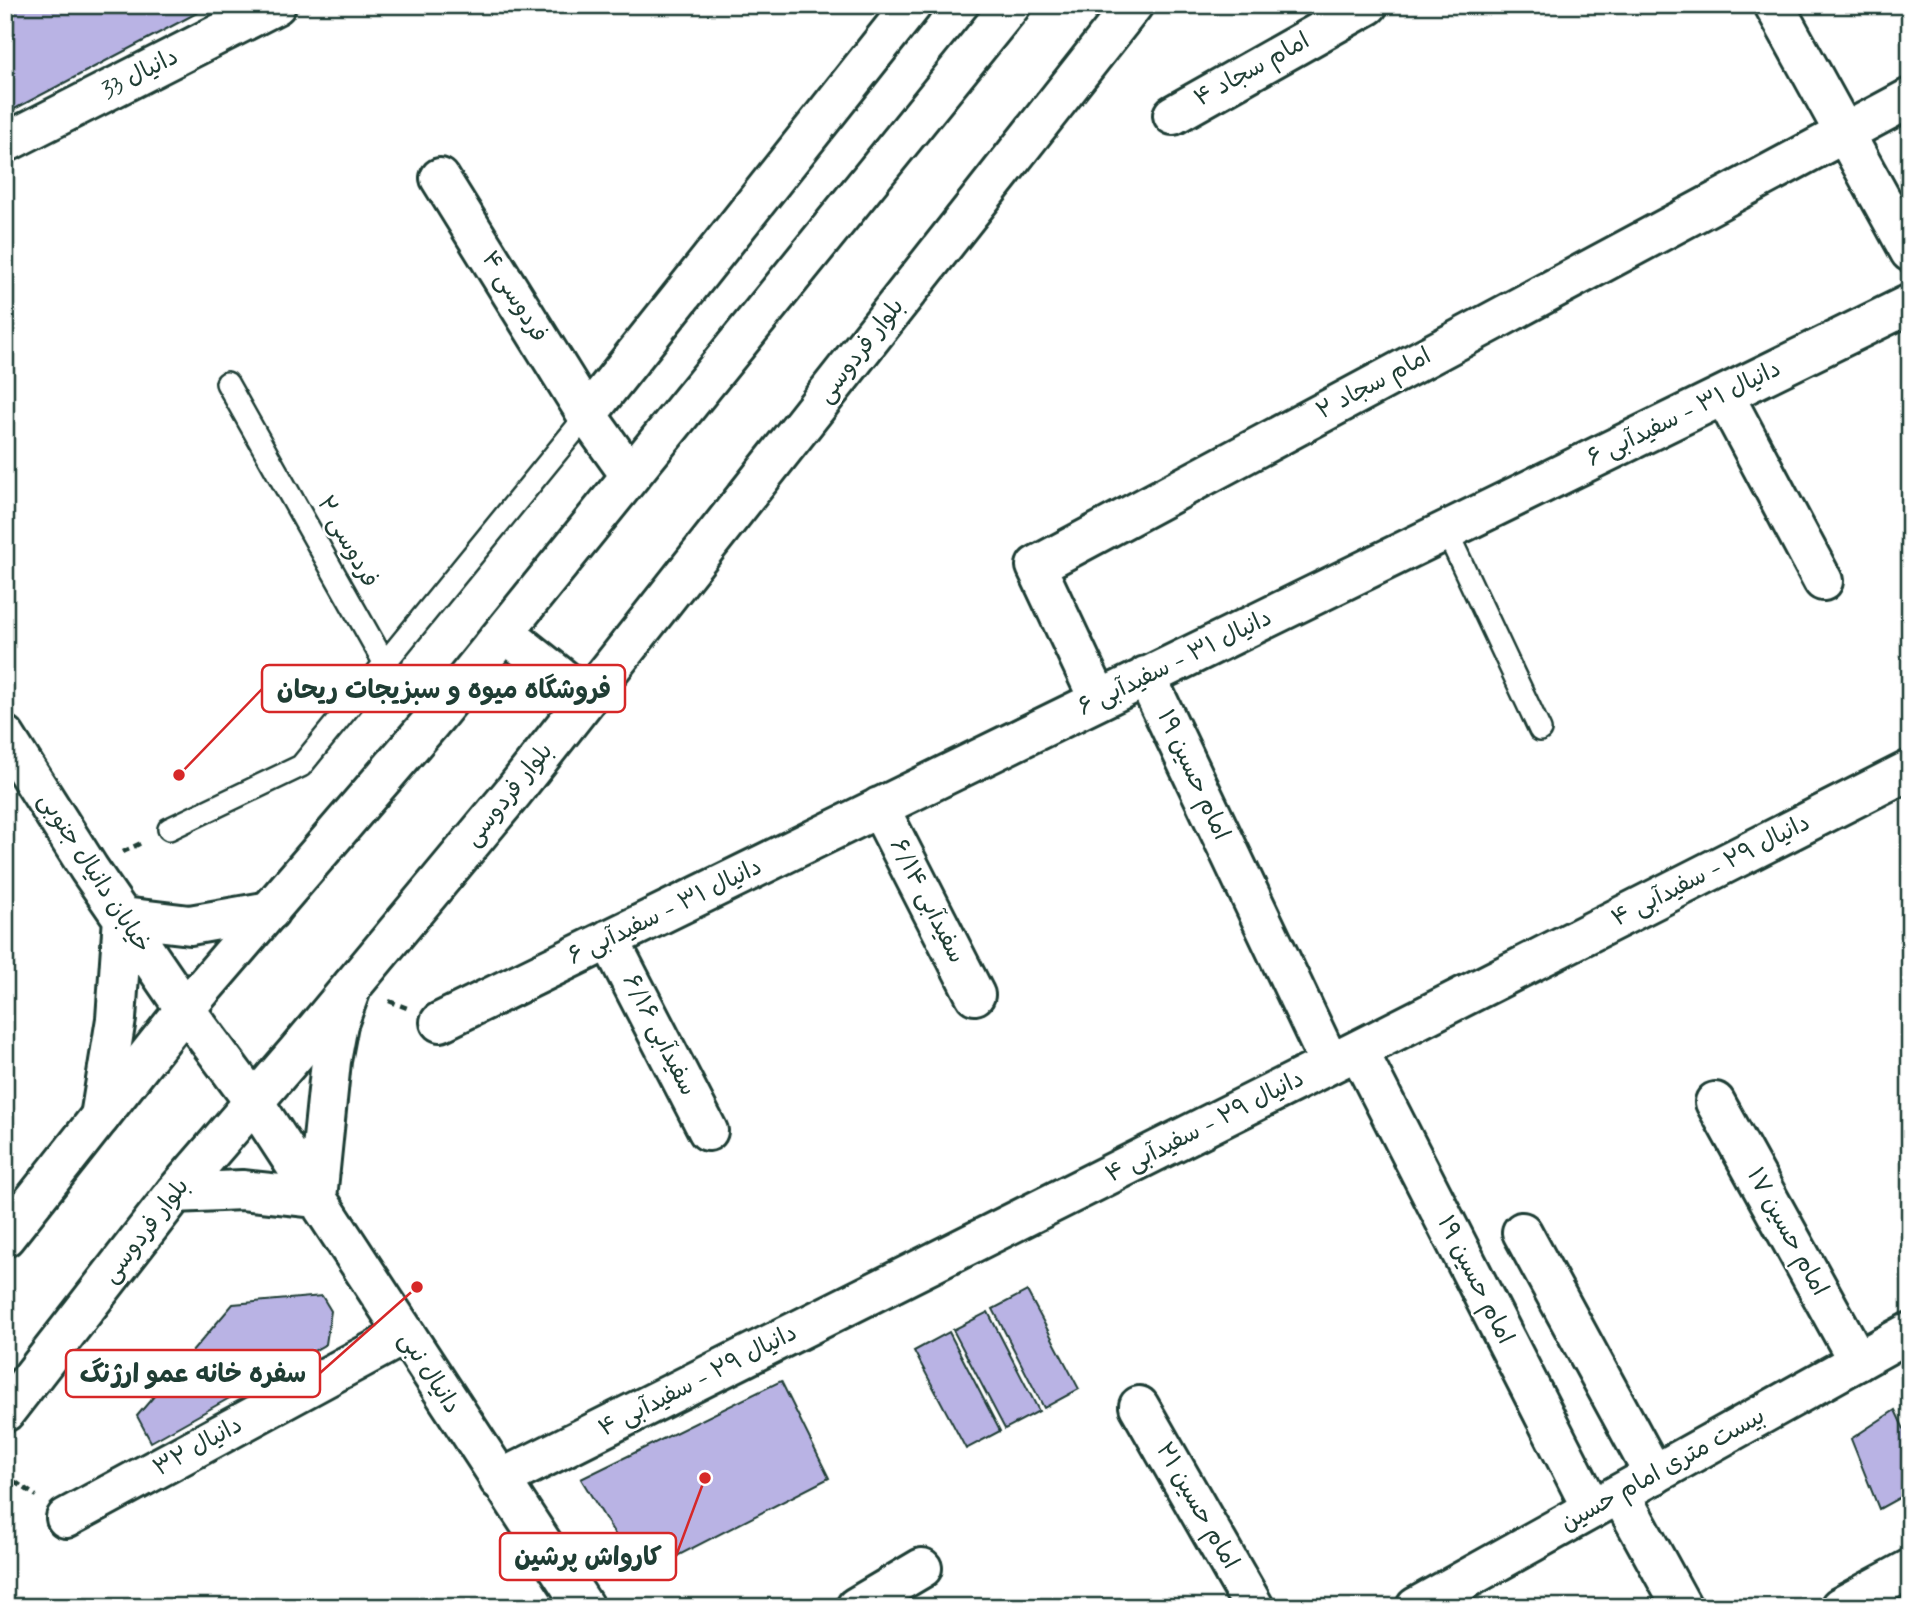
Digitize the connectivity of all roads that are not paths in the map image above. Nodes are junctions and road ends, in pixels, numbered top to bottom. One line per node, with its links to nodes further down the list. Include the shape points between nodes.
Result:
1 (276, 5): 10 (street, دانیال 33)
2 (1011, 5): 17 (street)
3 (1133, 5): 23 (street, بلوار فردوسی)
4 (1368, 5): 8 (street, امام سجاد ۴)
5 (1774, 5): 9 (street)
6 (902, 10): 16 (street)
7 (1910, 98): 9 (street)
8 (1174, 115)
9 (1844, 133): 12 (street); 24 (street, امام سجاد ۲, via 1035,566)
10 (5, 143)
11 (440, 178): 16 (street, فردوسی ۴)
12 (1910, 251)
13 (1910, 304): 15 (street, دانیال ۳۱ - سفیدآبی ۶)
14 (227, 383): 21 (lane, فردوسی ۲)
15 (1724, 395): 18 (street, دانیال ۳۱ - سفیدآبی ۶); 19 (street)
16 (587, 415): 17 (street, فردوسی ۴); 21 (lane)
17 (630, 475): 20 (street)
18 (1446, 530): 22 (street, دانیال ۳۱ - سفیدآبی ۶); 26 (lane)
19 (1823, 581)
20 (503, 632): 23 (street); 25 (street)
21 (384, 662): 25 (lane, فردوسی ۲); 30 (lane, via 301,766)
22 (1146, 676): 24 (street, دانیال ۳۱ - سفیدآبی ۶); 38 (street, امام حسین ۱۹)
23 (587, 698): 34 (street, بلوار فردوسی)
24 (1099, 700): 29 (street, دانیال ۳۱ - سفیدآبی ۶)
25 (438, 714): 31 (street)
26 (1540, 730)
27 (5, 736): 32 (street, خیابان دانیال جنوبی)
28 (1910, 770): 38 (street, دانیال ۲۹ - سفیدآبی ۴)
29 (879, 807): 33 (street, دانیال ۳۱ - سفیدآبی ۶); 35 (street, سفیدآبی ۶/۱۴)
30 (169, 829)
31 (270, 911): 32 (street, via 190,925); 36 (street)
32 (123, 917): 36 (street, خیابان دانیال جنوبی); 41 (street, via 116,1018)
33 (609, 939): 37 (street, دانیال ۳۱ - سفیدآبی ۶); 42 (street, سفیدآبی ۶/۱۶)
34 (352, 986): 39 (street, بلوار فردوسی); 44 (street, via 331,1061)
35 (975, 995)
36 (185, 1009): 39 (street, خیابان دانیال جنوبی); 41 (street)
37 (440, 1022)
38 (1344, 1057): 53 (street, دانیال ۲۹ - سفیدآبی ۴); 54 (street, امام حسین ۱۹)
39 (254, 1102): 43 (street, بلوار فردوسی); 44 (street, دانیال نبی)
40 (1715, 1102): 49 (street, امام حسین ۱۷)
41 (100, 1117): 46 (street)
42 (709, 1131)
43 (175, 1194): 44 (street, via 242,1190); 51 (street, بلوار فردوسی)
44 (317, 1198): 48 (street, دانیال نبی)
45 (1522, 1233): 52 (street)
46 (5, 1237)
47 (1910, 1332): 49 (street, بیست متری امام حسین)
48 (404, 1335): 53 (street, دانیال نبی); 55 (street, دانیال ۳۲)
49 (1858, 1361): 52 (street, بیست متری امام حسین)
50 (1139, 1406): 60 (street, امام حسین ۲۱)
51 (5, 1412)
52 (1654, 1475): 54 (street, بیست متری امام حسین)
53 (499, 1480): 58 (street, دانیال نبی)
54 (1606, 1501): 61 (street, بیست متری امام حسین); 62 (street, امام حسین ۱۹)
55 (66, 1518)
56 (922, 1568): 59 (street)
57 (1910, 1569): 63 (street)
58 (584, 1607)
59 (856, 1607)
60 (1254, 1607)
61 (1416, 1607)
62 (1682, 1607)
63 (1840, 1607)

